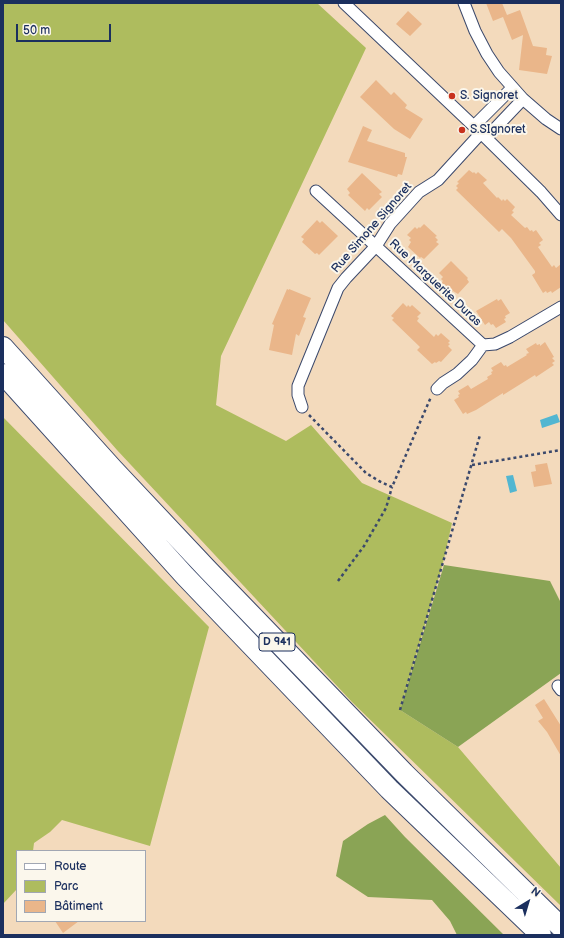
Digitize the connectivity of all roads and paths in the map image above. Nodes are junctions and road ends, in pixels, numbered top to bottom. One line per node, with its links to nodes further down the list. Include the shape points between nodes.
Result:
1 (344, 3): 6 (street)
2 (464, 3): 3 (street, via 487,54)
3 (512, 88): 4 (street); 6 (street)
4 (523, 99): 5 (street); 6 (street)
5 (561, 129)
6 (480, 133): 8 (street); 9 (street, Rue Simone Signoret, via 438,180 419,192 390,224)
7 (316, 191): 9 (street, Rue Marguerite Duras)
8 (561, 215)
9 (376, 246): 11 (street, Rue Marguerite Duras); 15 (street, Rue Simone Signoret, via 338,288 298,386)
10 (561, 307): 11 (street, via 510,337 495,344)
11 (483, 345): 14 (street, via 472,360)
12 (3, 347): 22 (highway, D 941, via 208,570 404,773)
13 (3, 374): 23 (highway, D 941, via 190,581 389,789)
14 (437, 389): 19 (path, via 424,411)
15 (302, 407): 19 (path, via 366,473)
16 (480, 435): 18 (path)
17 (561, 450): 18 (path)
18 (472, 465): 21 (path)
19 (392, 487): 20 (path, via 386,508 364,546)
20 (338, 580)
21 (400, 710)
22 (561, 927)
23 (541, 935)

